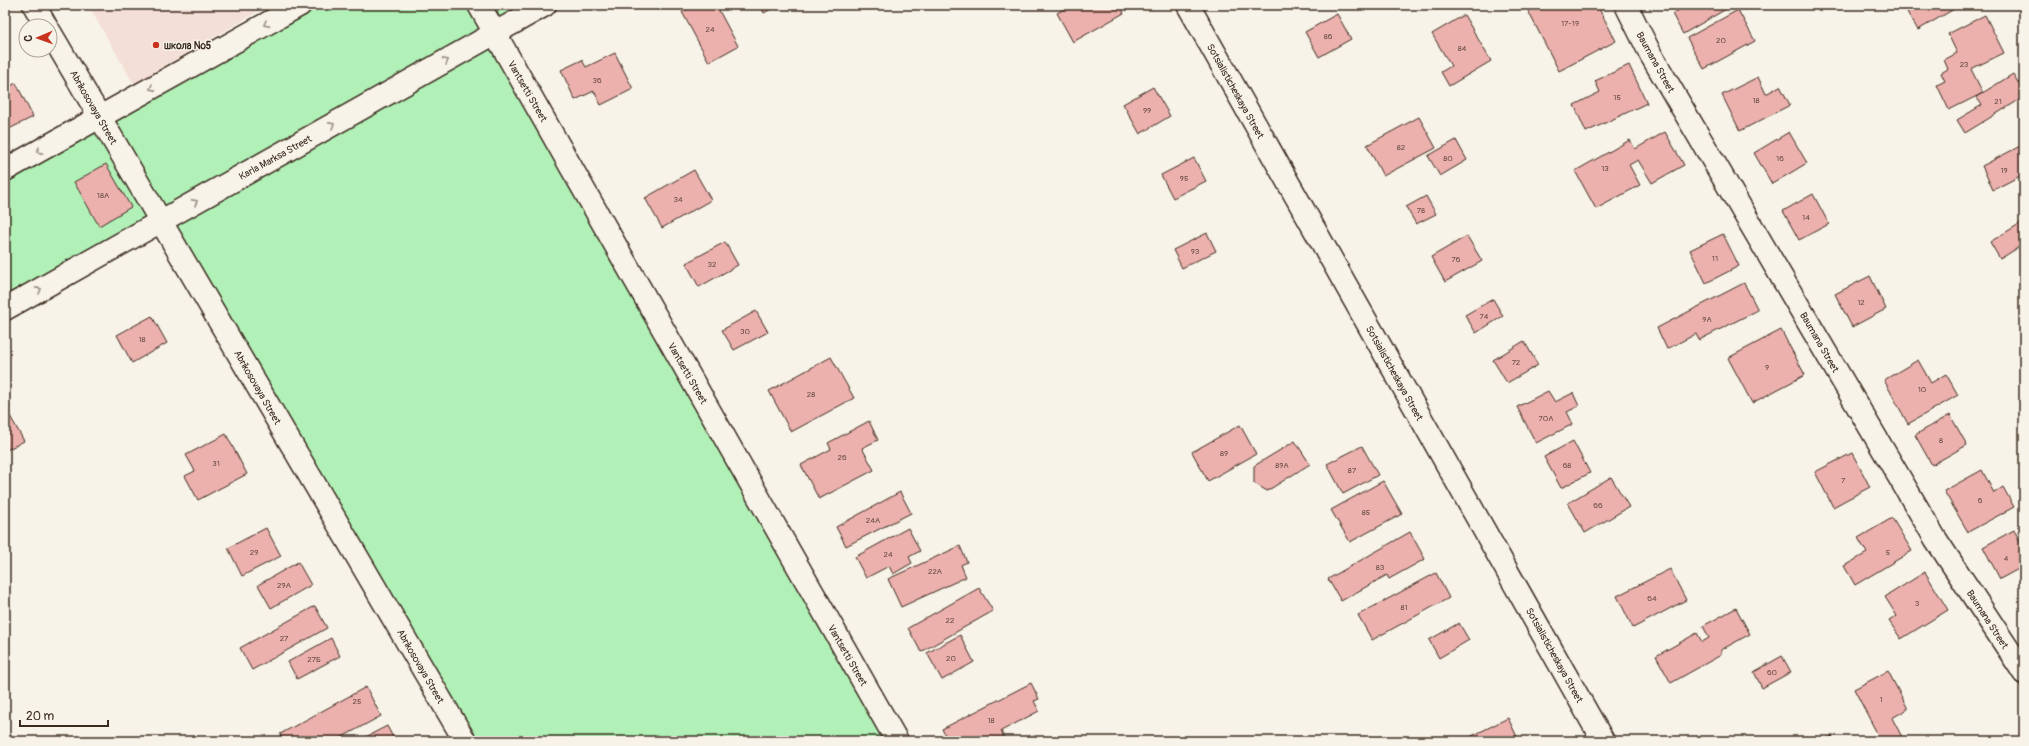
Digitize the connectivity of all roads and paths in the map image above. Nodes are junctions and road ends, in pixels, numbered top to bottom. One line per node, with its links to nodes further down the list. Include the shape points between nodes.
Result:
1 (34, 5): 7 (street)
2 (300, 5): 10 (street, one-way to 10)
3 (479, 5): 8 (street, Vantsetti Street)
4 (544, 5): 8 (street, Karla Marksa Street)
5 (1188, 5): 17 (street, Sotsialisticheskaya Street)
6 (1626, 5): 14 (street, Baumana Street, via 1650,54 1935,538)
7 (41, 18)
8 (495, 33): 12 (street, Karla Marksa Street, one-way to 8); 16 (street, Vantsetti Street)
9 (58, 46): 10 (street, Abrikosovaya Street)
10 (100, 117): 11 (street, one-way to 11); 12 (street, Abrikosovaya Street)
11 (5, 170)
12 (161, 221): 13 (street, Karla Marksa Street, one-way to 12); 15 (street, Abrikosovaya Street)
13 (5, 309)
14 (2024, 673)
15 (465, 741)
16 (897, 741)
17 (1603, 741)

